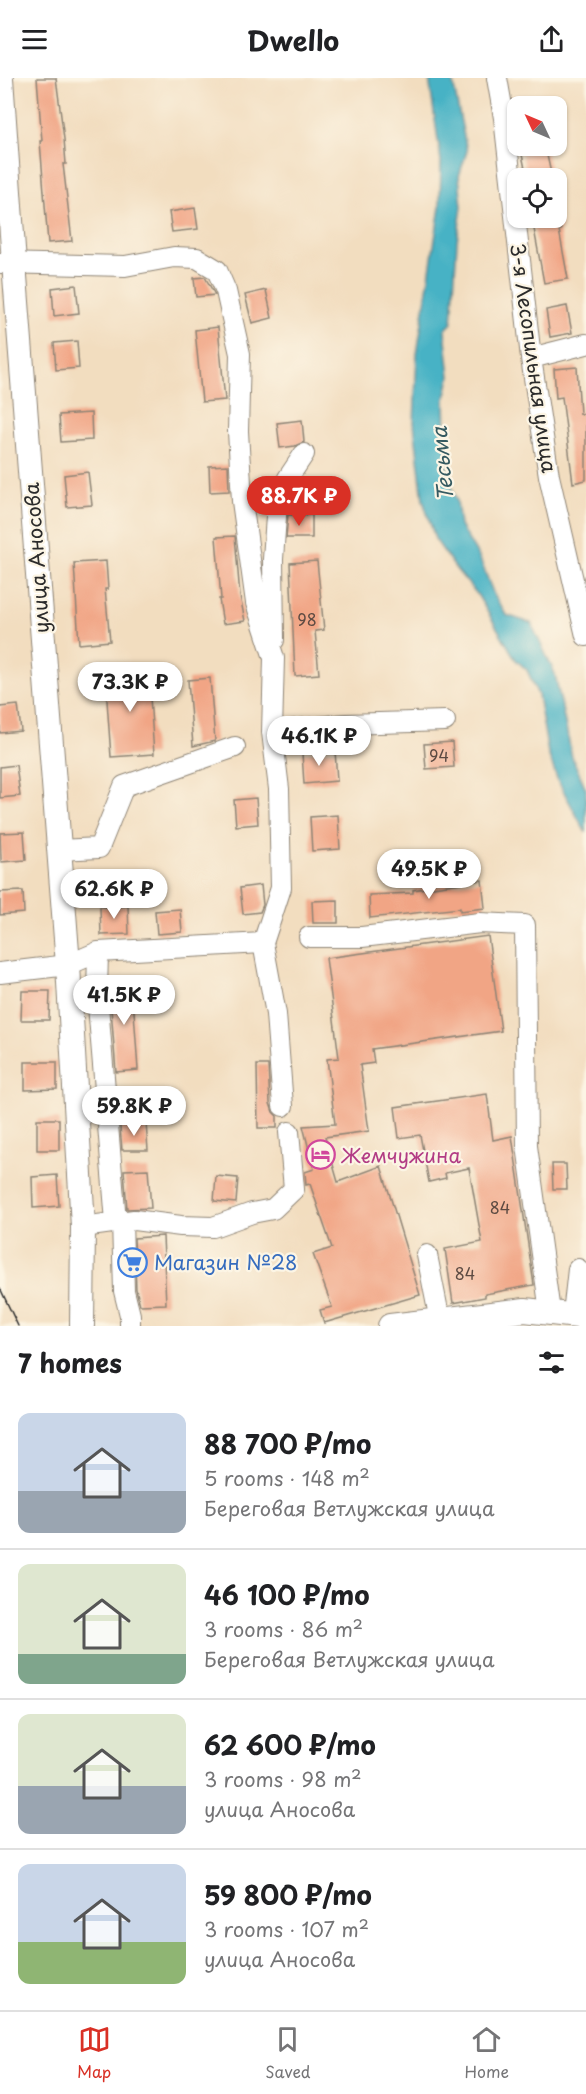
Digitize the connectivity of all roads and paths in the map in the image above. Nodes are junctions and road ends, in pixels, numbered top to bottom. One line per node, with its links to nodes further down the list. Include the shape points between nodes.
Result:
1 (2, 78): 3 (main road, улица Аносова)
2 (497, 78): 5 (street, 3-я Лесопильная улица)
3 (7, 263): 8 (street, via 125,266 174,257 197,258 217,270 226,291 240,354 238,431 242,501 256,603); 12 (main road, улица Аносова)
4 (586, 344): 5 (street)
5 (531, 358): 7 (street, 3-я Лесопильная улица, via 549,476)
6 (304, 454): 8 (street, via 277,502)
7 (586, 636)
8 (274, 658): 10 (street)
9 (446, 721): 10 (street, via 345,724)
10 (272, 732): 14 (street, via 279,789 281,888)
11 (235, 747): 12 (street, via 124,786 99,848)
12 (59, 850): 16 (main road, улица Аносова)
13 (309, 938): 24 (street, via 362,937 480,923 525,925 527,1146)
14 (263, 943): 15 (street); 18 (street, via 276,1014)
15 (98, 952): 16 (street); 20 (street, via 97,993)
16 (68, 965): 17 (street); 21 (main road, улица Аносова)
17 (0, 973)
18 (283, 1106)
19 (289, 1132): 20 (street, via 294,1189 273,1209 213,1227)
20 (119, 1222): 21 (street); 28 (street)
21 (82, 1227): 27 (main road, улица Аносова)
22 (427, 1255): 26 (street)
23 (578, 1269): 24 (street)
24 (570, 1314): 25 (main road)
25 (526, 1318): 26 (main road)
26 (440, 1322): 29 (main road)
27 (82, 1326)
28 (130, 1326)
29 (390, 1326)

